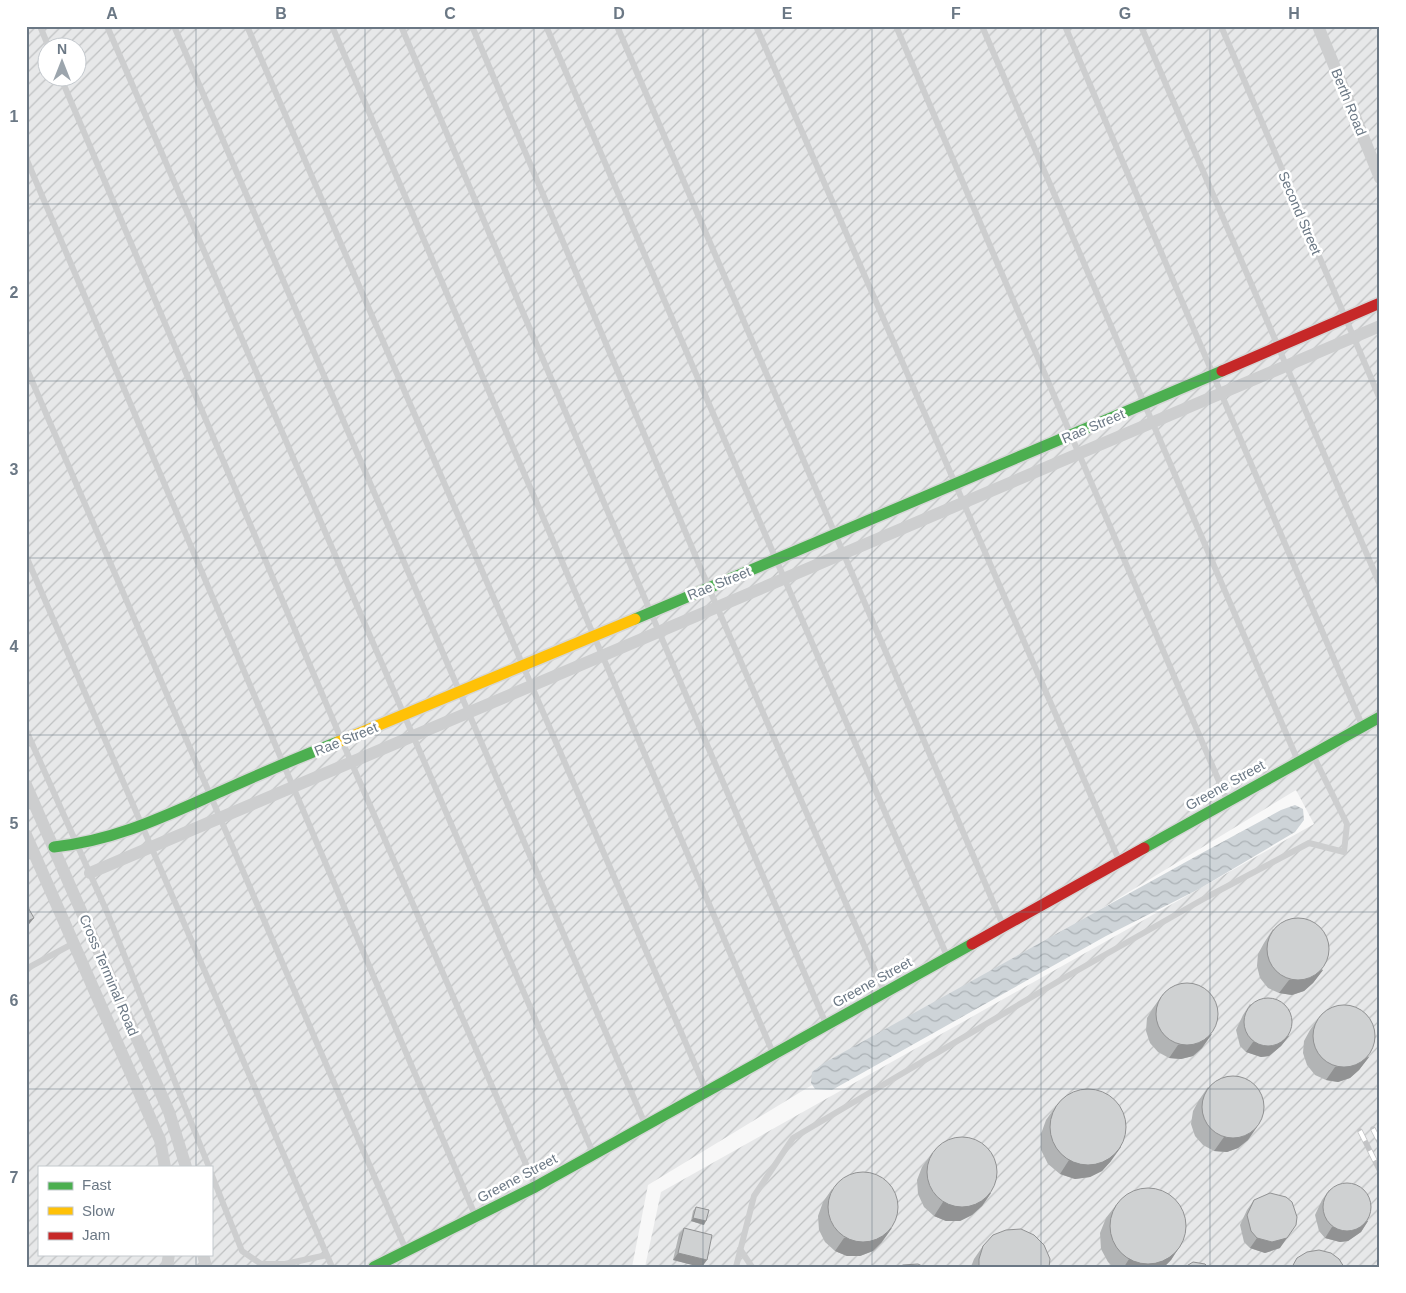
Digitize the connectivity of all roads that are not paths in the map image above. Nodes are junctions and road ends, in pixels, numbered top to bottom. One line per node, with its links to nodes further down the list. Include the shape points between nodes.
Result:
1 (40, 26): 17 (lane)
2 (107, 26): 53 (lane)
3 (174, 26): 51 (lane)
4 (246, 26): 49 (lane)
5 (332, 26): 47 (lane)
6 (401, 26): 45 (lane)
7 (472, 26): 43 (lane)
8 (546, 26): 40 (lane)
9 (617, 26): 37 (lane)
10 (756, 26): 35 (lane)
11 (896, 26): 33 (lane)
12 (982, 26): 31 (lane)
13 (1064, 26): 28 (lane)
14 (1141, 26): 25 (lane)
15 (1221, 26): 22 (lane, Second Street)
16 (1318, 26): 20 (street, Berth Road)
17 (45, 38)
18 (65, 88): 58 (lane)
19 (26, 158): 62 (lane)
20 (1380, 178)
21 (1380, 303): 22 (street, Rae Street)
22 (1345, 318): 24 (lane, Second Street); 25 (street, Rae Street)
23 (1380, 326): 24 (street, Rae Street)
24 (1353, 337): 26 (street, Rae Street); 30 (lane, Second Street)
25 (1278, 347): 26 (lane); 28 (street, Rae Street)
26 (1286, 366): 29 (street, Rae Street); 42 (lane)
27 (26, 367): 65 (lane)
28 (1213, 375): 29 (lane); 31 (street, Rae Street)
29 (1221, 393): 32 (street, Rae Street); 55 (lane)
30 (1380, 399)
31 (1144, 404): 32 (lane); 33 (street, Rae Street)
32 (1152, 422): 34 (street, Rae Street); 61 (lane)
33 (1071, 436): 34 (lane); 35 (street, Rae Street)
34 (1079, 453): 36 (street, Rae Street); 66 (lane)
35 (955, 484): 36 (lane); 37 (street, Rae Street)
36 (963, 502): 38 (street, Rae Street); 73 (lane)
37 (835, 534): 38 (lane); 40 (street, Rae Street)
38 (843, 553): 41 (street, Rae Street); 75 (lane)
39 (26, 556): 68 (lane)
40 (775, 560): 41 (lane); 43 (street, Rae Street)
41 (783, 579): 44 (street, Rae Street); 77 (lane)
42 (1380, 585)
43 (709, 588): 44 (lane); 45 (street, Rae Street)
44 (717, 606): 46 (street, Rae Street); 79 (lane)
45 (650, 610): 46 (lane); 47 (street, Rae Street)
46 (659, 631): 48 (street, Rae Street); 80 (lane)
47 (594, 636): 48 (lane); 49 (street, Rae Street)
48 (602, 655): 50 (street, Rae Street); 81 (lane)
49 (522, 666): 50 (lane); 51 (street, Rae Street)
50 (530, 686): 52 (street, Rae Street); 82 (lane)
51 (458, 692): 52 (lane); 53 (street, Rae Street)
52 (467, 712): 57 (street, Rae Street); 83 (lane)
53 (405, 716): 57 (lane); 58 (street, Rae Street)
54 (1380, 717): 55 (street, Greene Street)
55 (1363, 726): 59 (street, Greene Street)
56 (26, 730): 70 (lane)
57 (413, 736): 60 (street, Rae Street); 84 (lane)
58 (342, 741): 60 (lane); 62 (street, Rae Street)
59 (1313, 754): 61 (street, Greene Street); 91 (lane, via 1346,824 1344,852 1309,844 1300,848 1064,978 793,1138 754,1196)
60 (351, 762): 64 (street, Rae Street); 89 (lane)
61 (1298, 762): 66 (street, Greene Street)
62 (282, 764): 64 (lane); 65 (street, Rae Street)
63 (26, 785): 71 (street, Cross Terminal Road)
64 (292, 787): 67 (street, Rae Street); 90 (lane)
65 (211, 796): 67 (lane); 68 (street, Rae Street)
66 (1228, 801): 73 (street, Greene Street)
67 (220, 817): 72 (street, Rae Street); 92 (lane)
68 (142, 827): 70 (street, Rae Street); 72 (lane)
69 (28, 841): 76 (street, Cross Terminal Road)
70 (77, 845): 71 (street, Rae Street); 74 (lane)
71 (54, 847): 86 (street, Cross Terminal Road, via 169,1112)
72 (150, 847): 74 (street, Rae Street); 93 (lane)
73 (1120, 861): 75 (street, Greene Street)
74 (90, 873): 87 (lane)
75 (1003, 926): 77 (street, Greene Street)
76 (74, 943): 78 (lane); 85 (street, Cross Terminal Road, via 160,1140)
77 (947, 958): 79 (street, Greene Street)
78 (26, 969)
79 (884, 992): 80 (street, Greene Street)
80 (826, 1025): 81 (street, Greene Street)
81 (774, 1054): 82 (street, Greene Street)
82 (706, 1091): 83 (street, Greene Street)
83 (645, 1125): 84 (street, Greene Street)
84 (593, 1154): 89 (street, Greene Street)
85 (164, 1166)
86 (186, 1166)
87 (209, 1166)
88 (212, 1176): 93 (lane, via 242,1251 261,1264 285,1264)
89 (535, 1186): 90 (street, Greene Street)
90 (476, 1218): 92 (street, Greene Street)
91 (740, 1249): 96 (lane); 97 (lane)
92 (407, 1251): 95 (street, Greene Street)
93 (327, 1255): 94 (lane)
94 (332, 1267)
95 (374, 1267)
96 (736, 1267)
97 (752, 1267)

